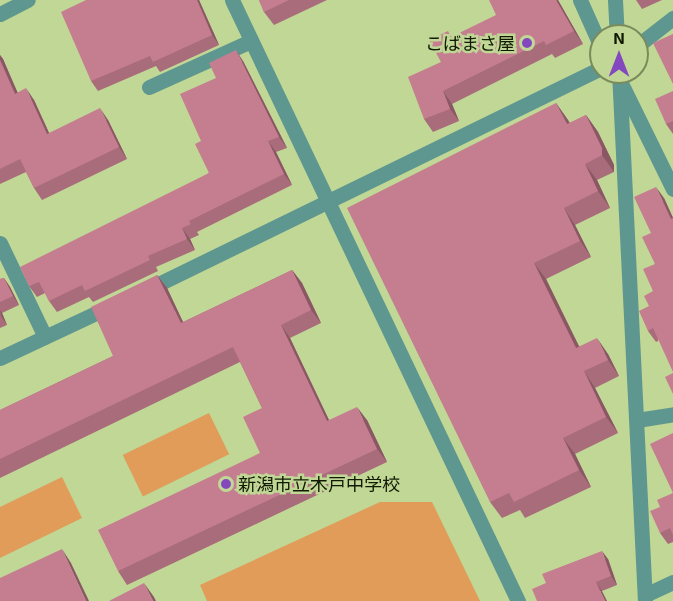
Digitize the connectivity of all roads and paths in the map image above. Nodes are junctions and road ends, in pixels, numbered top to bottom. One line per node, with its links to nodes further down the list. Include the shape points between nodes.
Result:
1 (28, 0): 5 (street)
2 (232, 0): 10 (street)
3 (580, 0): 7 (street)
4 (615, 0): 8 (street)
5 (0, 14)
6 (673, 18): 9 (street)
7 (591, 24)
8 (616, 24)
9 (649, 37)
10 (251, 40): 14 (street); 16 (street)
11 (589, 75): 16 (street)
12 (619, 84): 21 (street)
13 (623, 84): 15 (street)
14 (149, 87)
15 (673, 189)
16 (329, 201): 18 (street); 24 (street)
17 (0, 243): 18 (street)
18 (45, 337): 19 (street)
19 (0, 358)
20 (673, 414): 21 (street)
21 (637, 420): 23 (street)
22 (673, 582): 23 (street)
23 (645, 598)
24 (518, 601)

